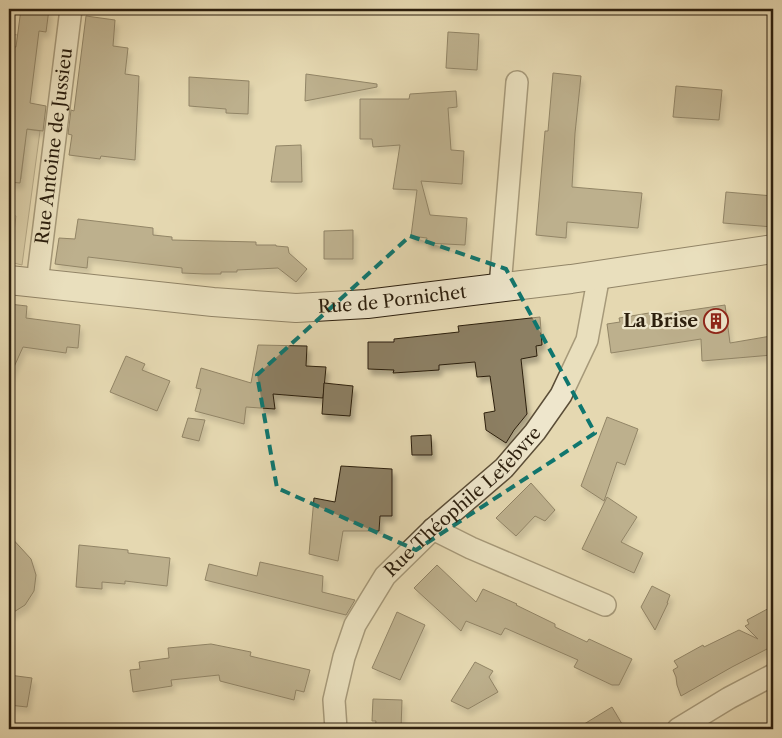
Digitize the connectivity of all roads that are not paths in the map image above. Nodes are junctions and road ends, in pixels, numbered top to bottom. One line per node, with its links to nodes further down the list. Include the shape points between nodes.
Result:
1 (71, 9): 6 (street, Rue Antoine de Jussieu)
2 (517, 82): 7 (street)
3 (773, 249): 4 (main road, Rue de Pornichet)
4 (599, 275): 7 (main road, Rue de Pornichet); 8 (street, Rue Théophile Lefebvre, via 587,340 561,395 504,468)
5 (9, 280): 6 (main road, Rue de Pornichet)
6 (37, 283): 7 (main road, Rue de Pornichet, via 296,308 367,304)
7 (500, 287)
8 (433, 529): 9 (street); 11 (street, Rue Théophile Lefebvre, via 384,576 355,625 334,700)
9 (605, 605)
10 (773, 675): 12 (street)
11 (336, 729)
12 (678, 729)

